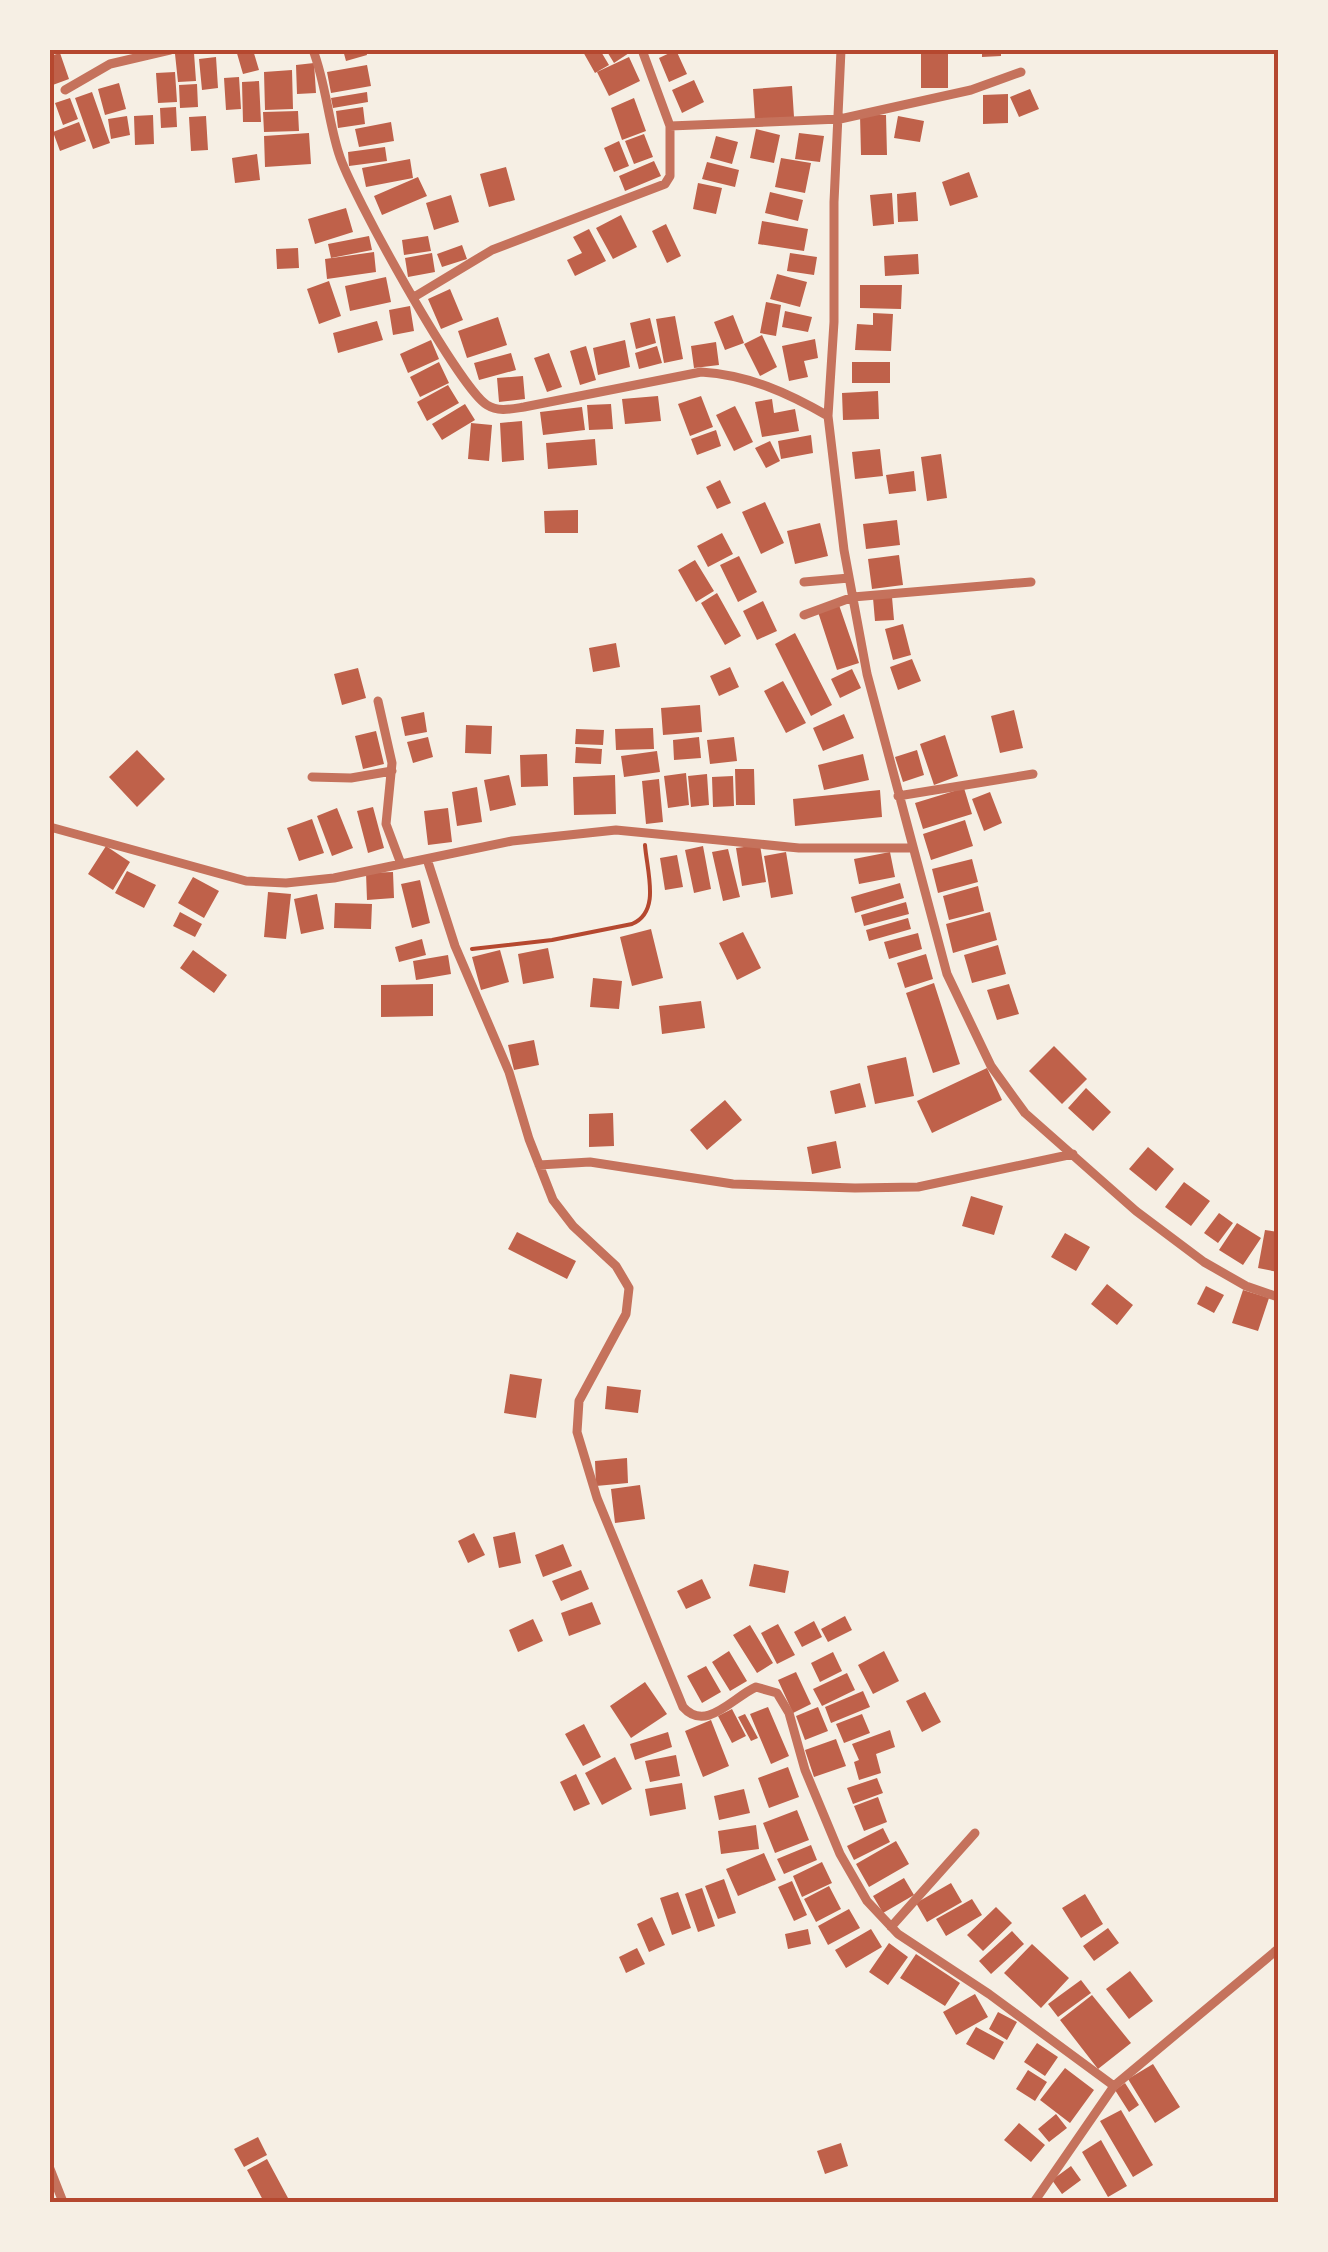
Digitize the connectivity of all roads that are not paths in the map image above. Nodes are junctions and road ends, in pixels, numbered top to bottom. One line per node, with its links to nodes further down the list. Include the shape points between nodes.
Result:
1 (170, 50): 6 (street, via 110,64)
2 (313, 50): 9 (street, via 344,170)
3 (642, 50): 8 (street)
4 (841, 50): 7 (street)
5 (1021, 72): 7 (street)
6 (66, 90)
7 (840, 119): 8 (street); 10 (street)
8 (670, 126): 9 (street, via 670,176 664,184 492,250)
9 (414, 296): 10 (street, via 472,390 498,410 701,372 779,389)
10 (828, 416): 11 (street)
11 (849, 578): 12 (street); 14 (street)
12 (804, 582)
13 (1031, 582): 14 (street)
14 (853, 597): 15 (street); 20 (street)
15 (804, 615)
16 (378, 701): 17 (street)
17 (392, 772): 19 (street); 24 (street, via 386,824)
18 (1033, 774): 20 (street)
19 (312, 777)
20 (898, 796): 22 (street)
21 (50, 827): 24 (street, via 246,882 308,883)
22 (912, 848): 23 (street, via 798,848 616,830); 25 (street, via 947,974 971,1028 1014,1098)
23 (426, 859): 24 (street); 26 (street)
24 (400, 864)
25 (1072, 1154): 26 (street, via 918,1187 871,1188 733,1184 590,1162); 27 (street, via 1204,1262)
26 (539, 1164): 29 (street, via 562,1212 629,1288 626,1314 578,1401 577,1432 596,1498 680,1702 700,1717 756,1687 776,1693 846,1867)
27 (1278, 1297)
28 (975, 1833): 29 (street)
29 (891, 1927): 31 (street)
30 (1278, 1949): 31 (street)
31 (1114, 2086): 34 (street)
32 (50, 2169): 33 (street)
33 (63, 2202)
34 (1034, 2202)

